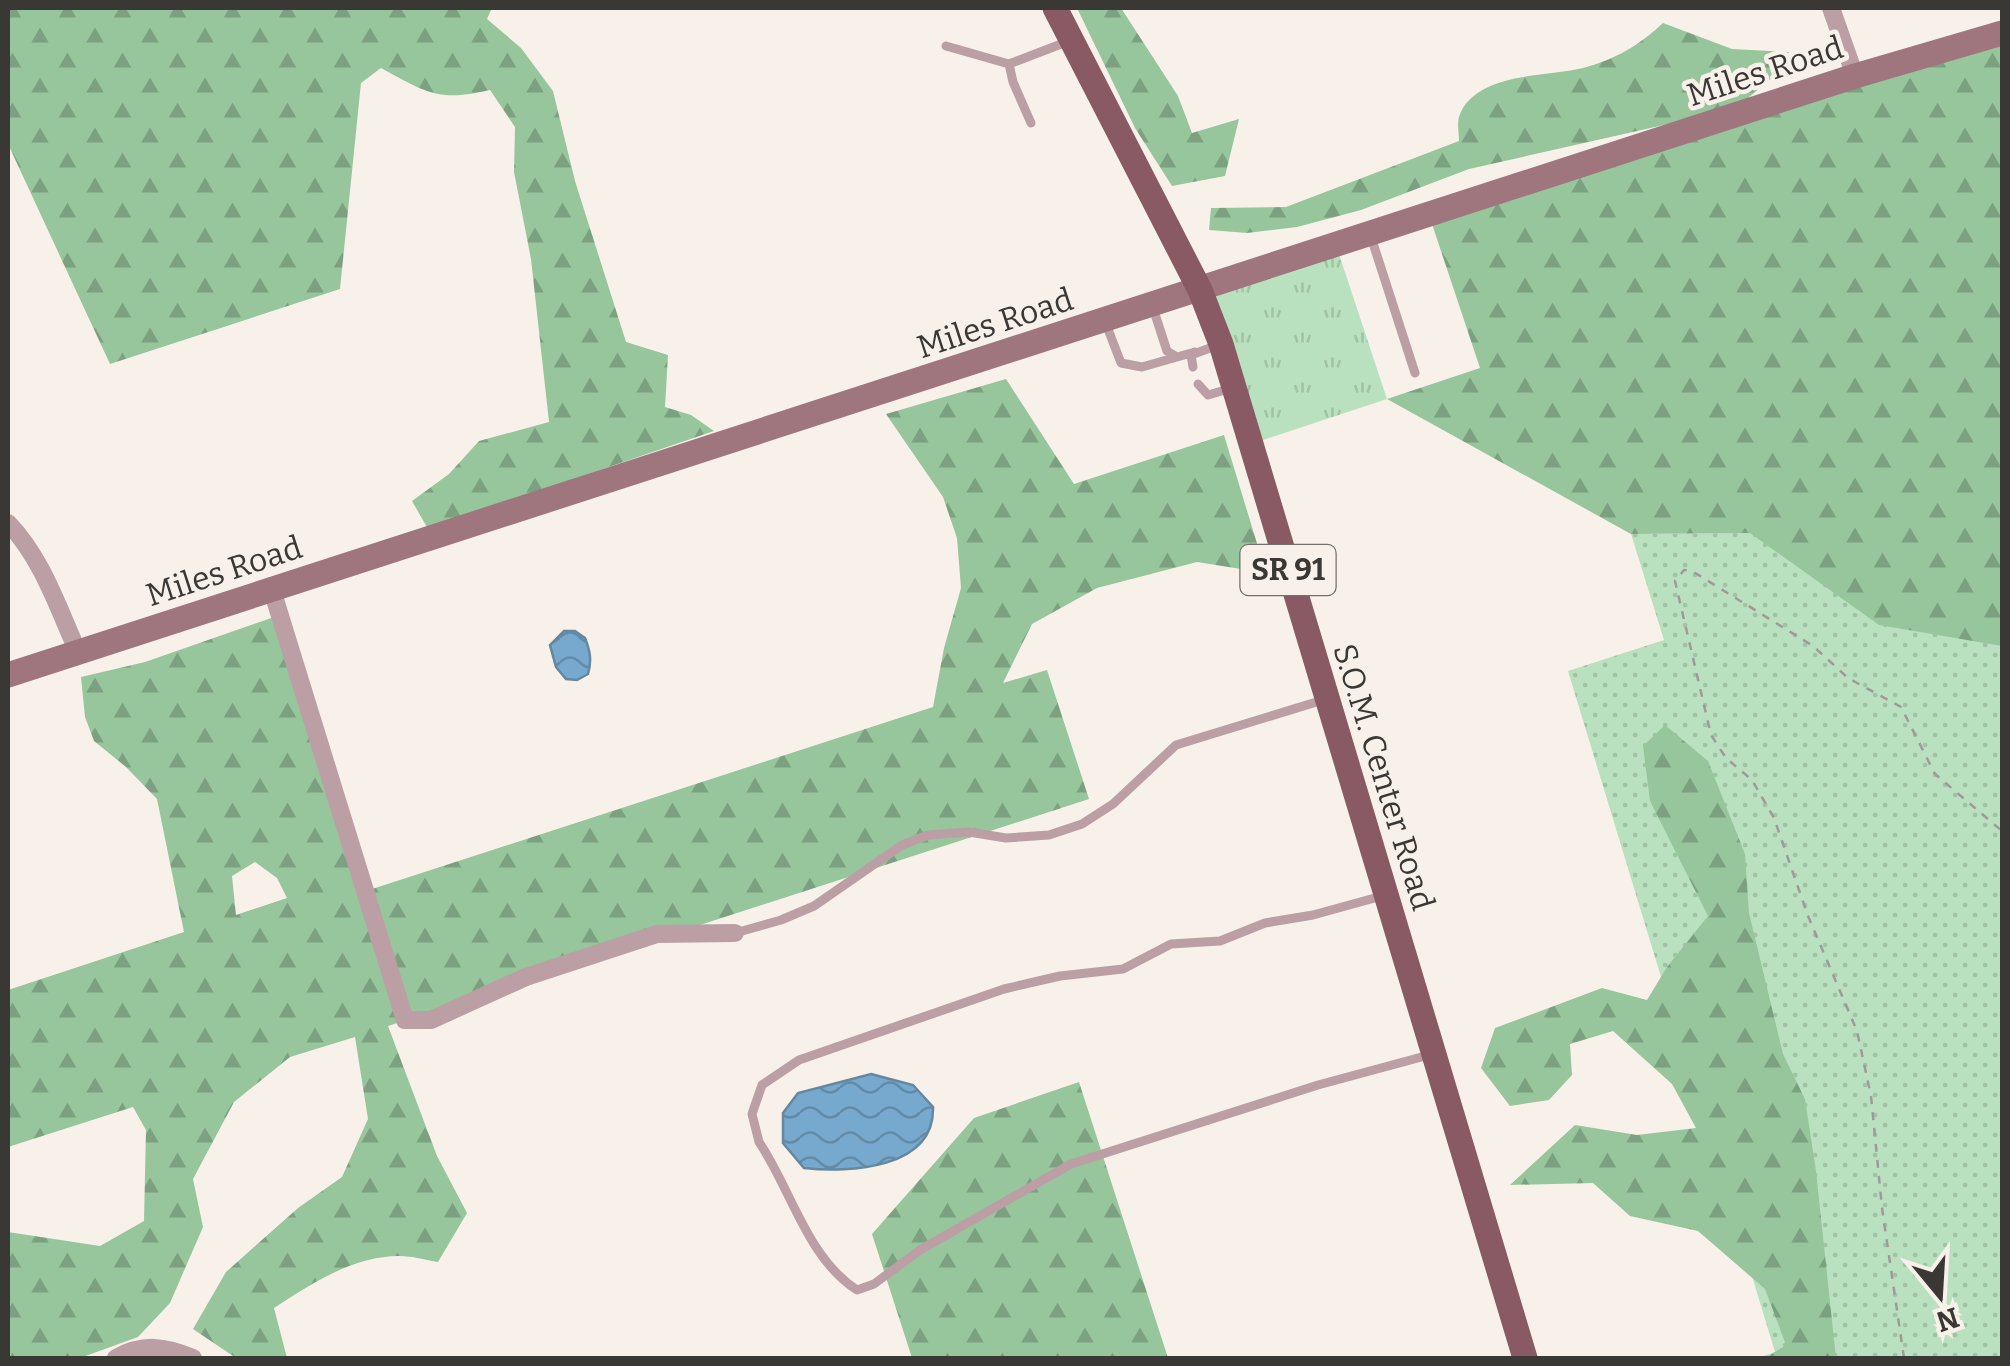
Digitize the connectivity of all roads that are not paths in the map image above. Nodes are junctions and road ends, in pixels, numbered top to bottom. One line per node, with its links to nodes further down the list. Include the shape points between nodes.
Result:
1 (1055, 8): 4 (main road, S.O.M. Center Road / SR 91)
2 (1832, 8): 7 (street)
3 (2002, 32): 7 (main road, Miles Road)
4 (1072, 40): 6 (lane); 10 (main road, S.O.M. Center Road / SR 91)
5 (946, 46): 6 (lane)
6 (1010, 64): 8 (lane)
7 (1855, 76): 9 (main road, Miles Road)
8 (1031, 123)
9 (1370, 234): 10 (main road, Miles Road); 17 (lane)
10 (1200, 290): 11 (main road, Miles Road); 13 (main road, S.O.M. Center Road / SR 91)
11 (1152, 306): 12 (main road, Miles Road); 15 (lane, via 1167,351)
12 (1105, 321): 15 (lane, via 1121,363 1142,367); 21 (main road, Miles Road)
13 (1221, 344): 14 (lane); 19 (main road, S.O.M. Center Road / SR 91)
14 (1195, 352): 15 (lane); 16 (lane)
15 (1178, 357)
16 (1193, 368)
17 (1415, 372)
18 (1198, 384): 19 (lane, via 1208,395)
19 (1235, 387): 24 (main road, S.O.M. Center Road / SR 91)
20 (8, 524): 22 (street, via 43,573)
21 (272, 590): 22 (main road, Miles Road); 26 (street, via 405,1020 431,1020 526,976 657,934)
22 (78, 652): 23 (main road, Miles Road)
23 (8, 675)
24 (1326, 699): 25 (main road, S.O.M. Center Road / SR 91); 26 (lane, via 1176,745 1082,824 1035,836 928,835 814,906)
25 (1384, 895): 27 (main road, S.O.M. Center Road / SR 91); 27 (lane, via 1265,923 1220,942 1171,944 1123,969 1004,989 799,1060 762,1085 753,1124 815,1245 857,1290 1071,1164)
26 (735, 933)
27 (1432, 1054): 30 (main road, S.O.M. Center Road / SR 91)
28 (116, 1358): 29 (street, via 136,1347)
29 (193, 1358)
30 (1525, 1358)

